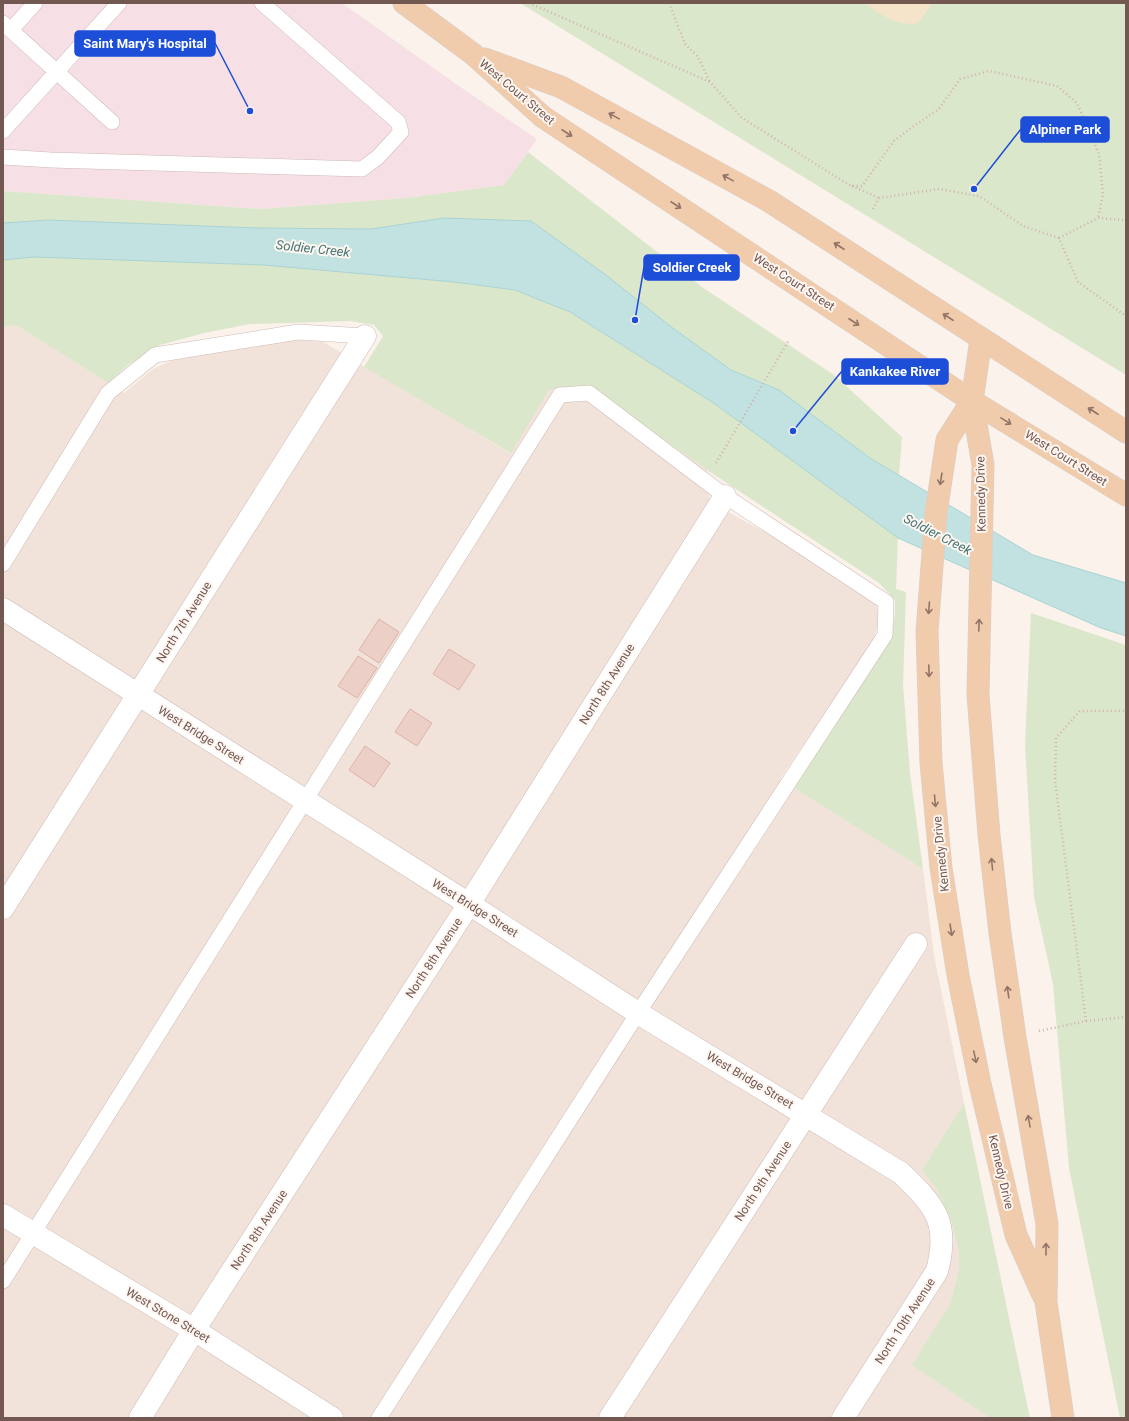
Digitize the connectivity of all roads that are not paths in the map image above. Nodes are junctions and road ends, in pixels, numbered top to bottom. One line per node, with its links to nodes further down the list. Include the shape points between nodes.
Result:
1 (35, 3): 5 (lane)
2 (119, 3): 7 (lane)
3 (262, 3): 10 (lane, via 398,122 401,132 378,157 362,169)
4 (404, 3): 6 (main road, West Court Street)
5 (7, 27): 7 (lane)
6 (473, 54): 12 (main road, West Court Street, one-way to 6, via 769,201 561,87); 13 (main road, West Court Street, one-way to 13, via 543,117)
7 (57, 70): 8 (lane); 9 (lane)
8 (112, 122)
9 (3, 131)
10 (3, 157)
11 (365, 336): 17 (lane, via 298,332 155,355 108,393); 19 (street, North 7th Avenue)
12 (980, 339): 13 (main road, Kennedy Drive); 14 (main road, West Court Street, one-way to 12)
13 (972, 400): 15 (main road, West Court Street, one-way to 15); 30 (main road, Kennedy Drive, one-way to 13, via 1046,1224 1015,1037 989,835 978,695 982,465); 30 (main road, Kennedy Drive, one-way to 30, via 947,440 936,513 928,632 933,778 941,868 958,974 980,1084 1016,1235)
14 (1126, 432)
15 (1126, 495)
16 (725, 496): 20 (lane, via 589,393 560,395); 21 (street, North 8th Avenue); 24 (lane, via 886,602 885,635)
17 (3, 564)
18 (3, 609): 19 (street, West Bridge Street)
19 (138, 695): 20 (street, West Bridge Street); 22 (street, North 7th Avenue)
20 (306, 801): 21 (street, West Bridge Street); 28 (lane)
21 (469, 904): 24 (street, West Bridge Street); 31 (street, North 8th Avenue)
22 (3, 908)
23 (916, 944): 25 (street, North 9th Avenue)
24 (638, 1013): 25 (street, West Bridge Street); 34 (lane)
25 (806, 1115): 27 (street, West Bridge Street, via 901,1173 921,1193); 35 (street, North 9th Avenue)
26 (3, 1215): 28 (street, West Stone Street)
27 (938, 1217): 36 (street, North 10th Avenue, via 942,1254 937,1271)
28 (33, 1233): 29 (lane); 31 (street, West Stone Street)
29 (3, 1281)
30 (1046, 1302): 37 (main road, Kennedy Drive)
31 (194, 1330): 32 (street, North 8th Avenue); 33 (street, West Stone Street)
32 (140, 1418)
33 (332, 1418)
34 (380, 1418)
35 (610, 1418)
36 (844, 1418)
37 (1063, 1418)

